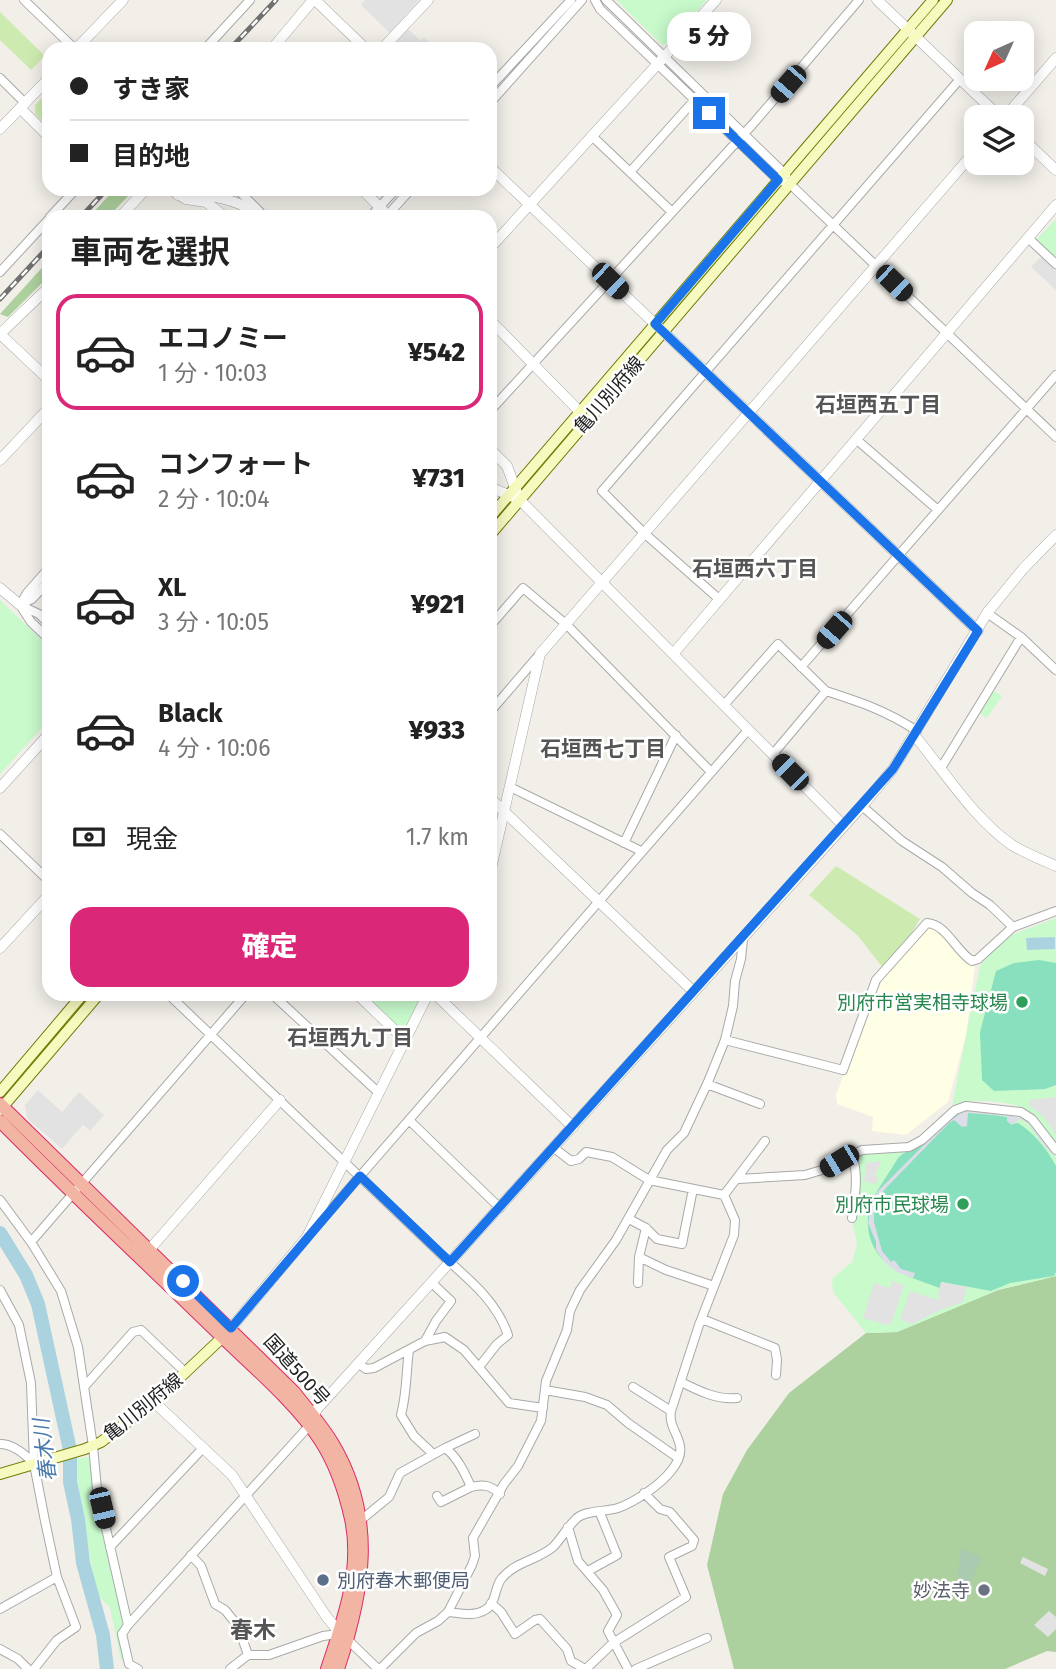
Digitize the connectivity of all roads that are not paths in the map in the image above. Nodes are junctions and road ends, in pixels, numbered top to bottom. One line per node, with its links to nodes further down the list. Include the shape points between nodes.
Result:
1 (24, 0): 16 (street)
2 (123, 0): 17 (street)
3 (250, 0): 18 (street)
4 (314, 0): 19 (street); 20 (street)
5 (428, 0): 21 (street)
6 (571, 0): 26 (street)
7 (582, 0): 29 (street)
8 (595, 0): 23 (street)
9 (606, 0): 23 (street)
10 (716, 0): 23 (street)
11 (859, 0): 36 (street)
12 (877, 0): 15 (street)
13 (933, 0): 15 (main road, 亀川別府線)
14 (947, 0): 15 (main road, 亀川別府線)
15 (911, 33): 25 (street); 44 (main road, 亀川別府線); 45 (main road, 亀川別府線)
16 (75, 42)
17 (85, 42)
18 (211, 42)
19 (278, 42)
20 (359, 42)
21 (389, 42)
22 (1056, 58): 32 (street)
23 (662, 61): 28 (street); 30 (street); 37 (street)
24 (0, 78): 33 (street)
25 (960, 79): 31 (street); 63 (street)
26 (497, 80)
27 (42, 85): 33 (street)
28 (702, 92): 30 (street); 36 (street)
29 (497, 95)
30 (695, 100): 38 (street); 42 (street)
31 (987, 105)
32 (1015, 105)
33 (22, 106): 34 (street); 35 (street)
34 (0, 129)
35 (42, 129)
36 (745, 133): 38 (street); 44 (street)
37 (593, 137): 42 (street); 53 (street)
38 (737, 141): 44 (street); 62 (street)
39 (1034, 149): 41 (street)
40 (964, 164): 68 (street)
41 (1056, 170)
42 (630, 172): 62 (street)
43 (497, 174): 53 (street)
44 (782, 176): 45 (street); 73 (main road, 亀川別府線)
45 (790, 184): 63 (street); 73 (main road, 亀川別府線)
46 (70, 196): 55 (street)
47 (140, 196): 56 (street)
48 (180, 196): 57 (street, via 206,202)
49 (209, 196): 58 (street)
50 (244, 196): 59 (street)
51 (368, 196): 60 (street)
52 (404, 196): 61 (street)
53 (530, 205): 66 (street); 70 (street)
54 (1056, 205): 65 (street)
55 (57, 210)
56 (126, 210)
57 (216, 210)
58 (253, 210)
59 (257, 210)
60 (381, 210)
61 (389, 210)
62 (671, 212): 70 (street)
63 (833, 225): 68 (street); 78 (street)
64 (42, 227): 69 (street)
65 (1028, 238): 67 (street); 74 (street)
66 (497, 240)
67 (1056, 264)
68 (876, 266): 74 (street); 83 (street)
69 (0, 272)
70 (610, 281): 73 (street); 76 (street)
71 (42, 294): 75 (street)
72 (497, 327): 76 (street)
73 (659, 328): 78 (street); 82 (main road, 亀川別府線); 92 (main road, 亀川別府線)
74 (947, 333): 81 (street); 86 (street)
75 (0, 334): 77 (street)
76 (533, 364): 80 (street); 82 (street)
77 (42, 373)
78 (705, 373): 83 (street); 96 (street, via 603,491)
79 (1056, 374): 81 (street)
80 (497, 403)
81 (1026, 408): 85 (street); 94 (street)
82 (580, 412): 91 (main road, 亀川別府線)
83 (748, 413): 89 (street); 96 (street)
84 (42, 415): 88 (street)
85 (1056, 437)
86 (856, 440): 89 (street); 94 (street)
87 (497, 456): 91 (street, via 507,466)
88 (0, 460)
89 (820, 482): 98 (street); 103 (street)
90 (497, 488): 91 (street)
91 (512, 491): 92 (street); 93 (main road, 亀川別府線)
92 (520, 500): 95 (main road, 亀川別府線); 100 (street)
93 (497, 509)
94 (938, 510): 98 (street)
95 (497, 527)
96 (644, 533): 100 (street); 103 (street)
97 (1056, 535): 105 (street)
98 (898, 556): 109 (street); 114 (street)
99 (42, 576): 104 (street)
100 (603, 583): 108 (street); 113 (street)
101 (0, 588): 104 (street)
102 (42, 588): 104 (street)
103 (719, 599): 113 (street)
104 (20, 606): 106 (street); 110 (street)
105 (987, 613): 109 (street); 111 (street)
106 (42, 617)
107 (497, 618): 108 (street, via 523,588)
108 (567, 625): 112 (street); 121 (street)
109 (978, 631): 120 (street)
110 (42, 632)
111 (1020, 638): 115 (street); 124 (street)
112 (540, 654): 117 (street); 126 (street)
113 (673, 654): 118 (street)
114 (801, 667): 116 (street); 118 (street, via 778,644)
115 (1056, 670)
116 (826, 691): 120 (street, via 878,708); 123 (street)
117 (497, 704)
118 (724, 705): 119 (street)
119 (748, 730): 123 (street); 125 (street)
120 (916, 733): 124 (street); 129 (street)
121 (676, 735): 125 (street); 134 (street)
122 (42, 742): 127 (street)
123 (773, 754): 131 (street)
124 (941, 768): 136 (street, via 986,822 1012,845)
125 (711, 772): 135 (street)
126 (510, 787): 130 (street); 134 (street)
127 (0, 788)
128 (497, 804): 130 (street)
129 (862, 806): 131 (street); 141 (street)
130 (504, 811): 133 (street); 138 (street)
131 (844, 826): 142 (street)
132 (0, 834): 137 (street)
133 (497, 842)
134 (624, 843): 135 (street)
135 (641, 851): 138 (street)
136 (1056, 866)
137 (42, 874)
138 (599, 901): 144 (street); 154 (street)
139 (42, 903): 143 (street)
140 (1056, 911): 141 (street)
141 (1013, 927): 156 (street, via 972,961 939,928 927,923 876,980 843,1070)
142 (743, 939): 144 (street); 156 (street)
143 (0, 948)
144 (694, 992): 165 (street)
145 (77, 1001): 158 (main road)
146 (93, 1001): 162 (main road)
147 (175, 1001): 153 (street)
148 (240, 1001): 153 (street)
149 (280, 1001): 159 (street)
150 (367, 1001): 155 (street)
151 (424, 1001): 155 (street)
152 (442, 1001): 154 (street)
153 (211, 1035): 160 (street); 174 (street)
154 (481, 1038): 164 (street); 165 (street)
155 (405, 1040): 159 (street)
156 (725, 1040): 157 (street)
157 (707, 1084): 161 (street); 173 (street, via 684,1133)
158 (0, 1092)
159 (379, 1093): 170 (street)
160 (280, 1101): 170 (street); 184 (street)
161 (760, 1104)
162 (1, 1107): 174 (highway, 国道500号)
163 (0, 1121): 174 (highway, 国道500号)
164 (410, 1121): 171 (street); 178 (street)
165 (573, 1128): 167 (street)
166 (765, 1141): 172 (street)
167 (554, 1149): 173 (street, via 571,1161 586,1152 612,1157); 178 (street)
168 (1056, 1150): 169 (street, via 1028,1115 971,1106 955,1110 909,1147)
169 (852, 1154): 172 (street, via 805,1175); 179 (street, via 856,1168)
170 (344, 1161): 171 (street); 182 (street)
171 (360, 1176): 182 (street); 186 (street)
172 (738, 1179): 176 (street)
173 (649, 1180): 175 (street); 180 (street)
174 (78, 1188): 183 (street); 184 (highway, 国道500号); 192 (highway, 国道500号)
175 (693, 1189): 176 (street); 181 (street, via 682,1244 657,1239)
176 (724, 1195): 189 (street, via 735,1220 734,1235)
177 (0, 1200): 183 (street)
178 (500, 1208): 186 (street)
179 (852, 1218)
180 (629, 1219): 181 (street); 202 (street, via 575,1300)
181 (646, 1228): 185 (street)
182 (307, 1237): 192 (street)
183 (31, 1242): 200 (street, via 61,1291 78,1346)
184 (150, 1249): 192 (highway, 国道500号)
185 (639, 1257): 188 (street); 189 (street)
186 (450, 1262): 187 (street); 196 (street, via 499,1313 509,1335)
187 (432, 1283): 193 (street, via 451,1301); 195 (street)
188 (638, 1283)
189 (714, 1286): 191 (street)
190 (0, 1290): 215 (street, via 19,1325 31,1383)
191 (702, 1319): 198 (street, via 775,1348); 199 (street)
192 (227, 1333): 197 (main road, 亀川別府線); 207 (highway, 国道500号, via 294,1392)
193 (425, 1341): 194 (street); 196 (street, via 445,1337 454,1341)
194 (409, 1350): 195 (street, via 374,1368 366,1370); 213 (street, via 401,1415)
195 (359, 1364): 207 (street, via 317,1409)
196 (479, 1367): 205 (street, via 509,1403)
197 (186, 1373): 200 (street, via 141,1330 133,1332); 204 (main road, 亀川別府線)
198 (776, 1375)
199 (681, 1382): 203 (street, via 725,1399); 206 (street)
200 (84, 1387): 210 (street)
201 (633, 1387): 206 (street)
202 (545, 1390): 205 (street); 214 (street, via 607,1405)
203 (737, 1398)
204 (153, 1402): 210 (main road, 亀川別府線); 211 (street)
205 (544, 1408): 220 (street, via 534,1436)
206 (671, 1411): 214 (street, via 669,1420 681,1451)
207 (312, 1421): 219 (street); 223 (highway, 国道500号, via 334,1445 344,1465); 233 (highway, 国道500号, via 351,1520 353,1574)
208 (475, 1434): 212 (street)
209 (0, 1444): 215 (street)
210 (89, 1448): 215 (main road, 亀川別府線); 225 (street)
211 (203, 1448): 219 (street); 225 (street)
212 (444, 1448): 213 (street); 217 (street)
213 (432, 1453): 223 (street, via 400,1474 389,1497)
214 (678, 1458): 218 (street, via 670,1474)
215 (37, 1463): 216 (main road, 亀川別府線); 228 (street)
216 (0, 1474)
217 (471, 1487): 220 (street, via 491,1486); 221 (street, via 441,1502)
218 (644, 1493): 222 (street); 235 (street, via 670,1512 694,1541 669,1557 686,1597)
219 (247, 1494): 226 (street); 233 (street)
220 (499, 1494): 231 (street, via 473,1538 472,1565)
221 (437, 1496)
222 (600, 1513): 224 (street, via 580,1515); 227 (street, via 617,1555)
223 (360, 1520): 233 (highway, 国道500号, via 362,1576)
224 (568, 1527): 227 (street, via 578,1561); 229 (street, via 552,1548 500,1579)
225 (110, 1547): 232 (street)
226 (191, 1555): 232 (street); 237 (street, via 201,1566 215,1604 237,1626)
227 (588, 1571): 235 (street, via 617,1615 608,1631)
228 (57, 1577): 230 (street); 238 (street, via 76,1627)
229 (491, 1603): 231 (street, via 472,1615); 244 (street, via 515,1634 540,1619 568,1649 571,1661)
230 (0, 1609)
231 (448, 1612): 243 (street, via 416,1633)
232 (128, 1625): 239 (street, via 122,1634 130,1664)
233 (343, 1637): 237 (street, via 323,1636 269,1655); 241 (highway, 国道500号); 242 (highway, 国道500号); 243 (street)
234 (707, 1639): 246 (street)
235 (613, 1643): 244 (street); 245 (street)
236 (0, 1649): 238 (street)
237 (248, 1655): 240 (street)
238 (28, 1669)
239 (138, 1669)
240 (230, 1669)
241 (327, 1669)
242 (338, 1669)
243 (379, 1669)
244 (586, 1669)
245 (628, 1669)
246 (636, 1669)

